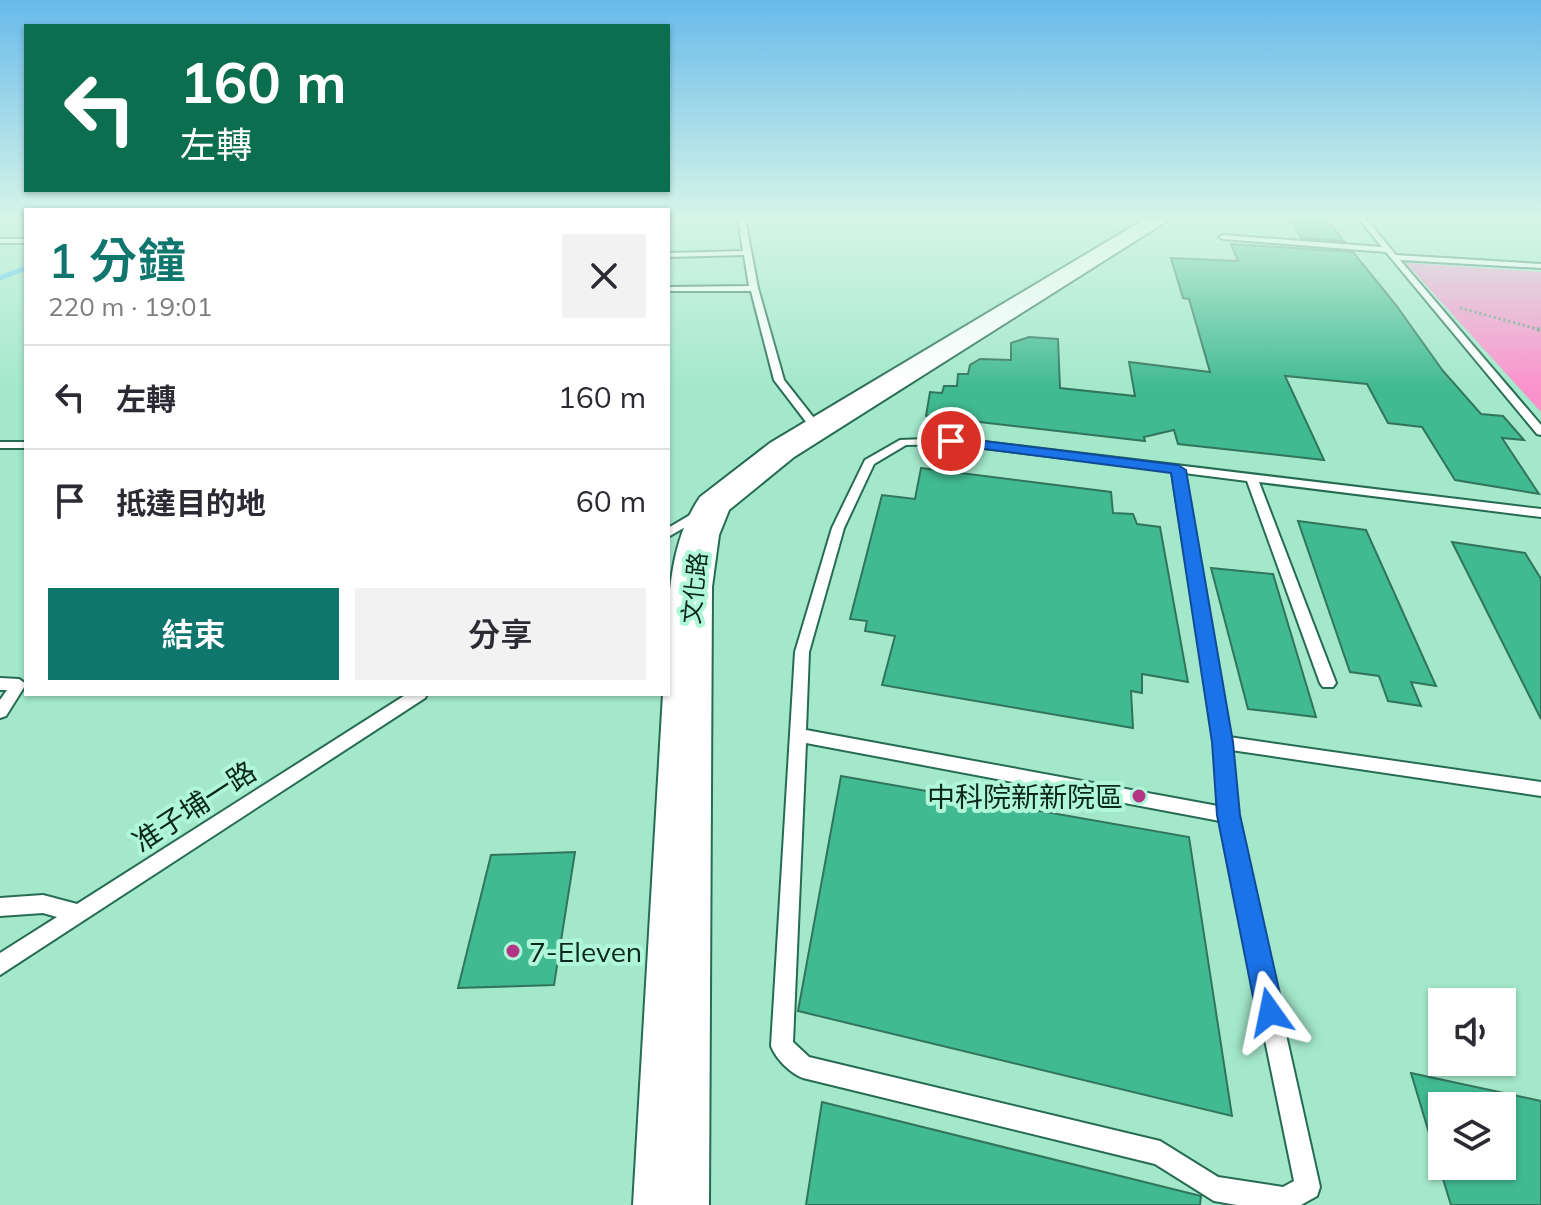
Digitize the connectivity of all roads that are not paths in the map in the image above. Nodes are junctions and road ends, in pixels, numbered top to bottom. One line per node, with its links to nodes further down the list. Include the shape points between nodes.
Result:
1 (751, 275): 4 (lane)
2 (1068, 275): 6 (main road)
3 (1408, 275): 7 (lane)
4 (754, 288): 5 (lane); 6 (lane, via 779,380)
5 (670, 289)
6 (817, 429): 12 (main road)
7 (1541, 432)
8 (0, 445): 9 (lane)
9 (24, 445)
10 (1178, 470): 11 (lane); 19 (lane, via 951,441 904,442 869,462 838,528 802,652); 20 (lane)
11 (1252, 478): 13 (lane); 15 (lane)
12 (713, 505): 14 (lane); 26 (main road, 文化路, via 700,535 691,587)
13 (1541, 513)
14 (670, 532)
15 (1328, 683)
16 (0, 684): 18 (lane, via 19,685)
17 (416, 696): 24 (lane, 准子埔一路)
18 (0, 712)
19 (799, 735): 22 (lane); 22 (lane, via 782,1046 803,1067 1160,1153 1214,1189 1285,1200 1308,1187)
20 (1222, 742): 21 (lane); 22 (lane)
21 (1541, 789)
22 (1228, 815)
23 (0, 907): 24 (lane, via 43,904)
24 (79, 914): 25 (lane, 准子埔一路)
25 (0, 965)
26 (671, 1205)

